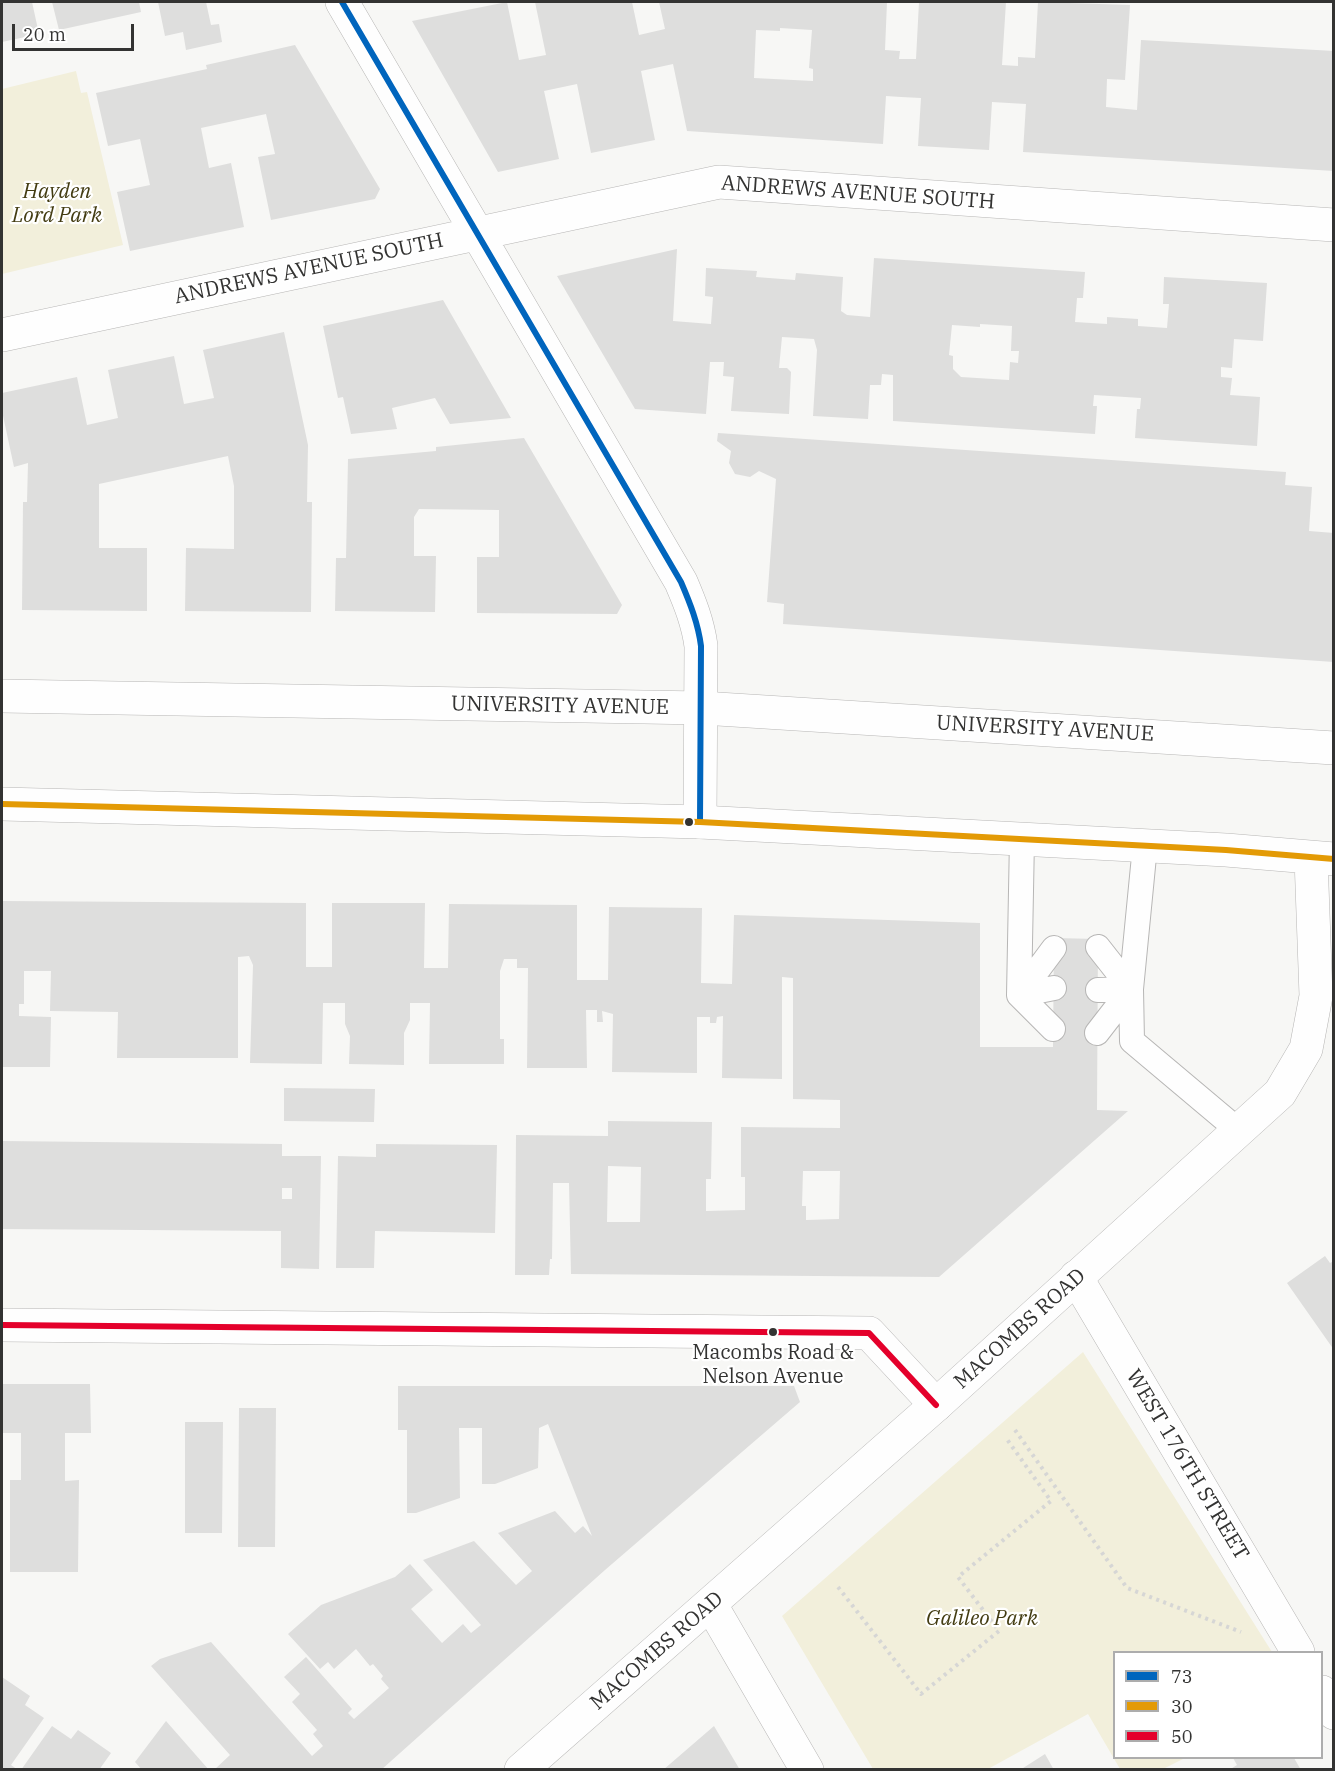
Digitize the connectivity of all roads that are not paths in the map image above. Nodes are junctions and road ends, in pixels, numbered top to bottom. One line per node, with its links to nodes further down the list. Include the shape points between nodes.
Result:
1 (342, 2): 3 (street)
2 (1334, 225): 3 (street, ANDREWS AVENUE SOUTH, via 719,182)
3 (477, 233): 4 (street, ANDREWS AVENUE SOUTH); 6 (street, via 681,582 698,623)
4 (2, 335)
5 (2, 696): 6 (street, UNIVERSITY AVENUE)
6 (702, 708): 7 (street, UNIVERSITY AVENUE); 9 (street)
7 (1334, 748)
8 (2, 804): 9 (street)
9 (700, 822): 10 (street)
10 (1022, 839): 11 (street); 18 (lane)
11 (1145, 846): 12 (street); 16 (lane)
12 (1322, 859): 21 (street, MACOMBS ROAD, via 1316,996 1306,1049 1280,1093)
13 (1098, 946): 16 (lane)
14 (1054, 948): 18 (lane)
15 (1054, 988): 18 (lane)
16 (1131, 989): 17 (lane); 20 (lane); 21 (lane, via 1132,1041)
17 (1098, 990)
18 (1018, 995): 19 (lane)
19 (1053, 1029)
20 (1097, 1033)
21 (1239, 1131): 22 (street, MACOMBS ROAD)
22 (1076, 1277): 24 (street, MACOMBS ROAD); 26 (street, WEST 176TH STREET)
23 (2, 1325): 24 (street, via 869,1333)
24 (936, 1405): 25 (street, MACOMBS ROAD)
25 (711, 1605): 29 (street, MACOMBS ROAD); 30 (street)
26 (1297, 1651)
27 (1323, 1694): 28 (street)
28 (1334, 1713)
29 (521, 1770)
30 (807, 1770)

